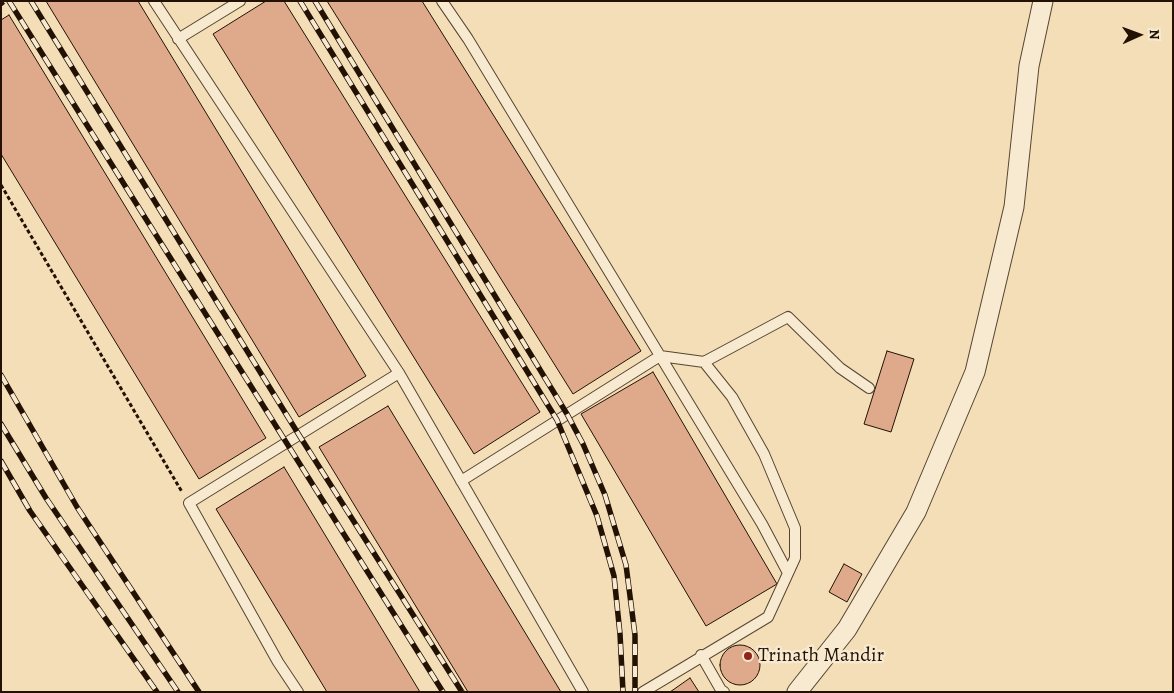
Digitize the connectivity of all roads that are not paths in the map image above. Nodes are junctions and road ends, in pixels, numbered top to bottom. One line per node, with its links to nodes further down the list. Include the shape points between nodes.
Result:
1 (154, 1): 5 (lane)
2 (240, 1): 5 (lane)
3 (442, 1): 6 (lane)
4 (1043, 1): 17 (street, via 1029,66 1014,207 975,372 916,512 847,630)
5 (178, 38): 8 (lane)
6 (660, 356): 7 (lane); 10 (lane); 11 (lane, via 762,524)
7 (704, 362): 9 (lane, via 788,317 840,368); 11 (lane, via 732,398 764,454 795,528 795,558)
8 (398, 373): 10 (lane); 13 (lane, via 189,503)
9 (869, 388)
10 (461, 480): 14 (lane)
11 (788, 573): 12 (lane, via 768,617)
12 (701, 655): 15 (lane); 16 (lane)
13 (298, 692)
14 (583, 692)
15 (643, 692)
16 (724, 692)
17 (797, 692)

